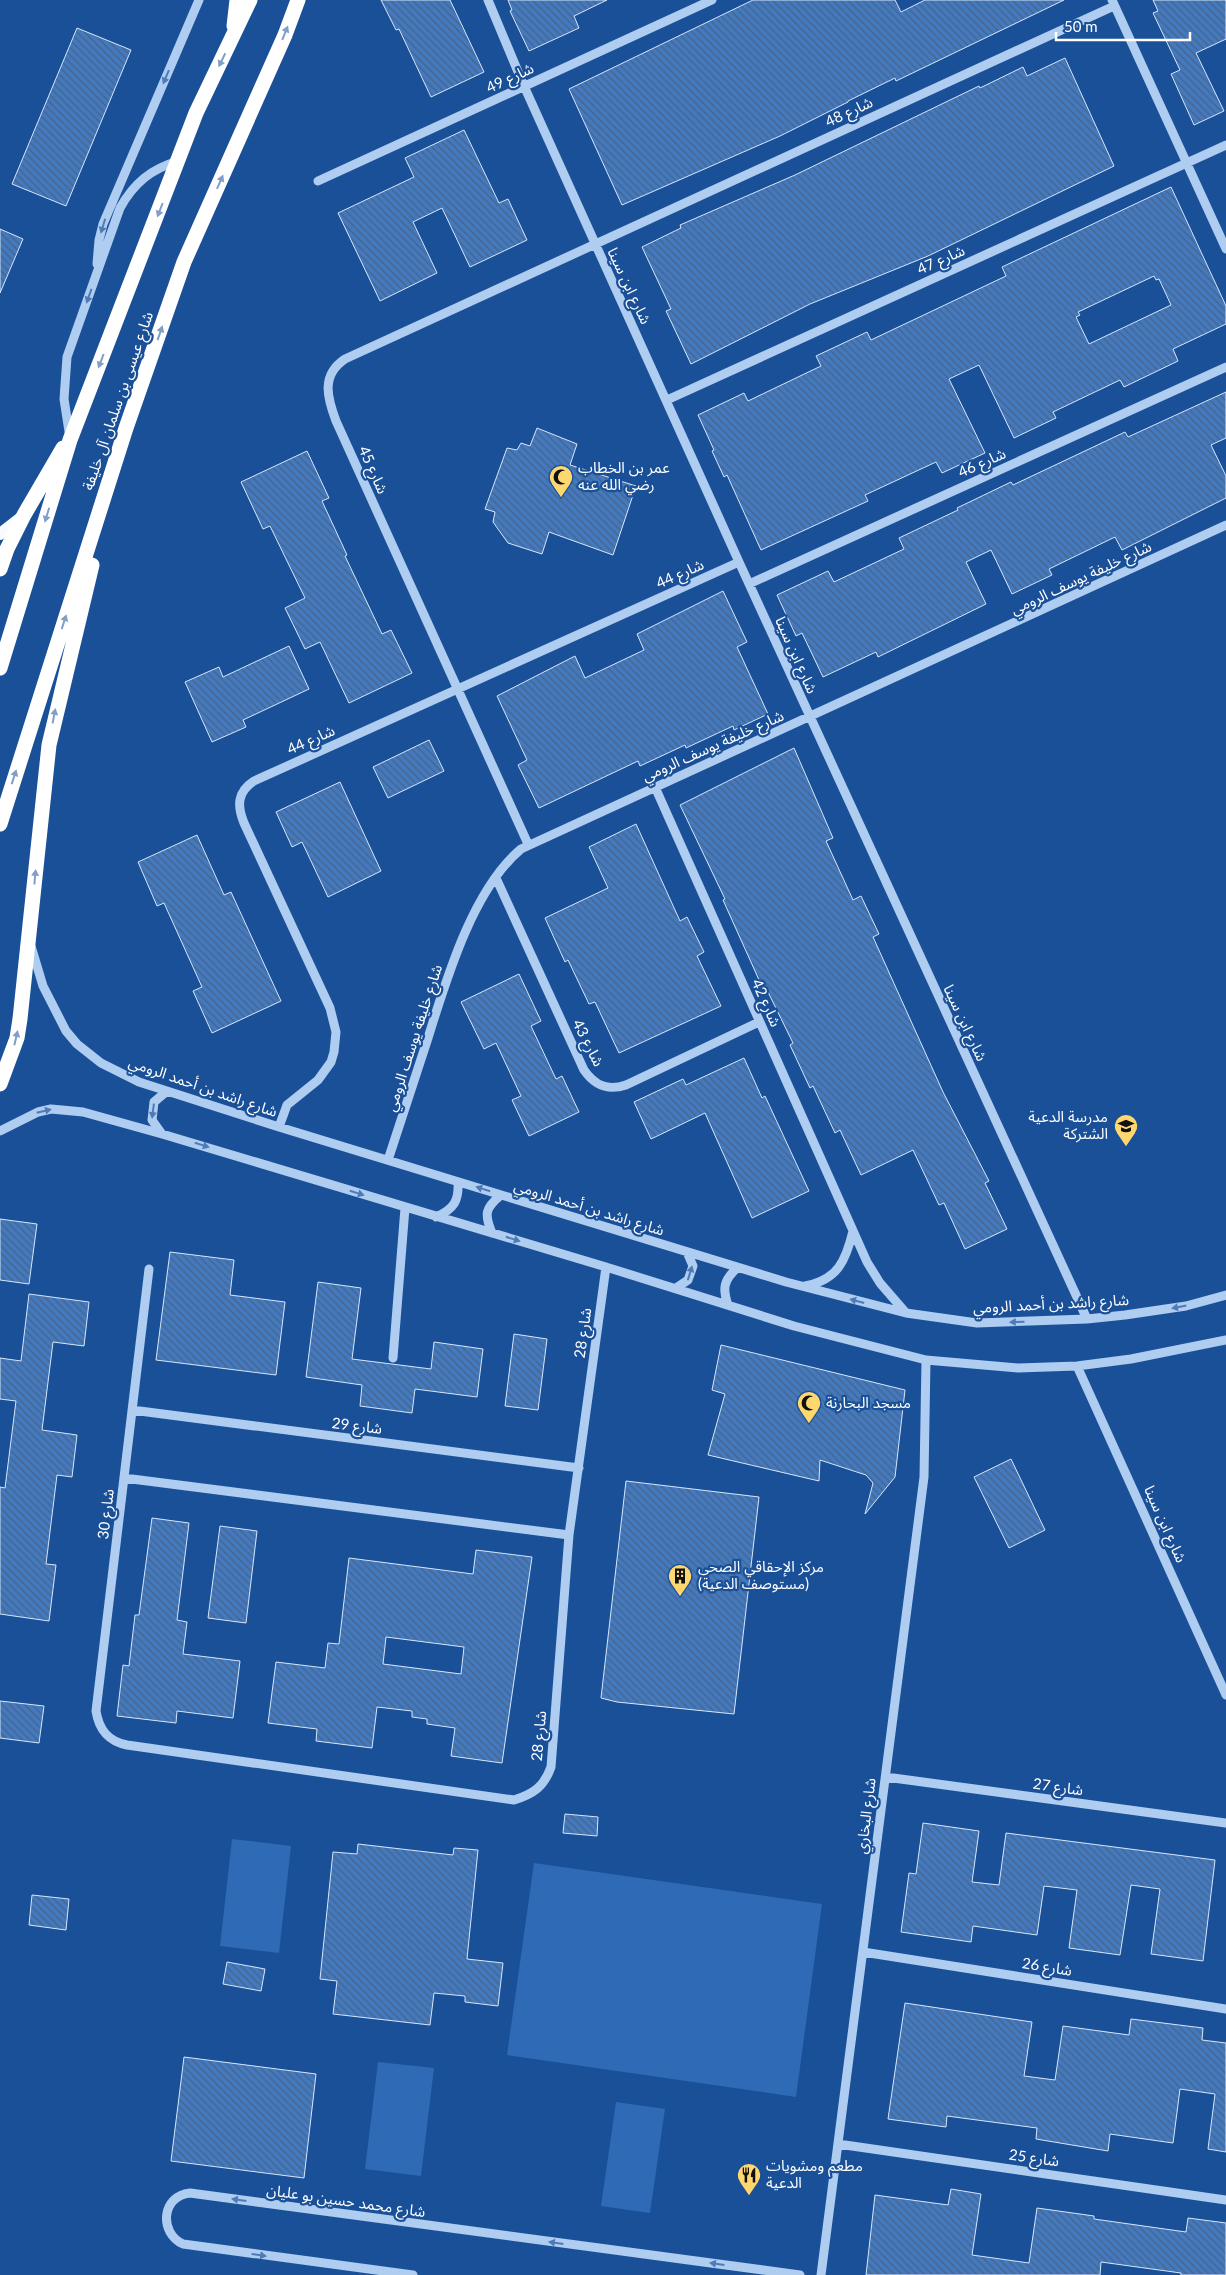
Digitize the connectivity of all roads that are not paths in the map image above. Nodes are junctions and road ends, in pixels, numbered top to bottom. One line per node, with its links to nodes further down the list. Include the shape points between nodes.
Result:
1 (199, 0): 16 (street, one-way to 16, via 103,224)
2 (236, 0): 8 (highway)
3 (250, 0): 8 (highway, شارع عيسى بن سلمان آل خليفة)
4 (298, 0): 19 (highway, شارع عيسى بن سلمان آل خليفة, one-way to 4, via 184,262)
5 (488, 0): 9 (street, شارع ابن سينا)
6 (712, 0): 9 (street, شارع 49)
7 (1113, 3): 12 (street); 14 (street, شارع 48)
8 (234, 37): 11 (highway, شارع عيسى بن سلمان آل خليفة, one-way to 11, via 196,113)
9 (524, 86): 13 (street, شارع 49); 14 (street, شارع ابن سينا)
10 (1226, 146): 12 (street, شارع 47)
11 (179, 161): 16 (street, via 154,170 126,196); 20 (highway, شارع عيسى بن سلمان آل خليفة, one-way to 20)
12 (1186, 163): 15 (street); 18 (street, شارع 47)
13 (318, 181)
14 (594, 243): 18 (street, شارع ابن سينا); 28 (street, شارع 45, via 345,359 336,365 328,381 328,398 336,421)
15 (1226, 249)
16 (98, 272): 20 (street, one-way to 20, via 67,357 64,399)
17 (1226, 367): 26 (street, شارع 46)
18 (666, 400): 24 (street, شارع ابن سينا)
19 (126, 428): 31 (highway, شارع عيسى بن سلمان آل خليفة, one-way to 19); 34 (highway, one-way to 19, via 49,745 56,707)
20 (70, 440): 21 (highway, via 60,451); 27 (highway, شارع عيسى بن سلمان آل خليفة, one-way to 27)
21 (24, 515): 23 (main road); 25 (highway)
22 (1226, 525): 29 (street, شارع خليفة يوسف الرومي)
23 (0, 534)
24 (739, 562): 26 (street, شارع ابن سينا); 28 (street, شارع 44)
25 (0, 569)
26 (749, 584): 29 (street, شارع ابن سينا)
27 (0, 668)
28 (458, 689): 32 (street, شارع 45); 38 (street, شارع 44, via 254,781 240,797 244,823 330,1008 336,1032 334,1052 326,1071 287,1105)
29 (810, 718): 30 (street, شارع خليفة يوسف الرومي); 57 (street, شارع ابن سينا)
30 (654, 787): 32 (street, شارع خليفة يوسف الرومي); 35 (street, شارع 42)
31 (0, 824)
32 (528, 844): 33 (street, شارع خليفة يوسف الرومي, via 512,857)
33 (496, 878): 35 (street, شارع 43, via 584,1070 600,1085 612,1088 626,1085); 41 (street, شارع خليفة يوسف الرومي, via 457,951)
34 (30, 940): 36 (highway, one-way to 34, via 17,1038); 37 (street, شارع راشد بن أحمد الرومي, via 49,1001 66,1032 101,1063)
35 (759, 1022): 46 (street, شارع 42)
36 (0, 1084)
37 (167, 1091): 38 (street, شارع راشد بن أحمد الرومي); 40 (street, one-way to 40, via 154,1102 152,1120)
38 (279, 1127): 41 (street, شارع راشد بن أحمد الرومي)
39 (0, 1131): 40 (street, one-way to 40, via 38,1112 66,1110)
40 (162, 1134): 44 (street, one-way to 44)
41 (388, 1160): 42 (street, شارع راشد بن أحمد الرومي)
42 (458, 1182): 43 (street, شارع راشد بن أحمد الرومي, one-way to 42); 45 (street, via 459,1197 455,1204)
43 (501, 1195): 47 (street, via 489,1205 486,1219); 48 (street, شارع راشد بن أحمد الرومي)
44 (405, 1208): 45 (street); 59 (street)
45 (436, 1217): 47 (street)
46 (853, 1231): 52 (street, via 846,1257 836,1271 823,1280); 56 (street, شارع 42, via 873,1272)
47 (492, 1233): 49 (street, one-way to 49)
48 (686, 1252): 50 (street, شارع راشد بن أحمد الرومي); 53 (street, one-way to 48, via 688,1280 693,1266)
49 (606, 1267): 53 (street); 63 (street, شارع 28)
50 (737, 1268): 52 (street, شارع راشد بن أحمد الرومي); 55 (street, via 727,1278 723,1292)
51 (150, 1269): 62 (street, شارع 30)
52 (802, 1286): 56 (street, شارع راشد بن أحمد الرومي, one-way to 52)
53 (676, 1288): 55 (street)
54 (1226, 1295): 57 (street, شارع راشد بن أحمد الرومي, one-way to 57, via 1156,1311)
55 (728, 1305): 60 (street, via 794,1326)
56 (906, 1313): 57 (street, شارع راشد بن أحمد الرومي, one-way to 56, via 977,1322)
57 (1087, 1319)
58 (1226, 1340): 61 (street, via 1138,1358)
59 (393, 1358)
60 (926, 1360): 61 (street, via 1018,1368); 68 (street, شارع البخاري, via 924,1477)
61 (1076, 1366): 66 (street, شارع ابن سينا)
62 (132, 1410): 63 (street, شارع 29); 64 (street, شارع 30)
63 (579, 1468): 65 (street, شارع 28)
64 (124, 1478): 65 (street); 67 (street, شارع 30, via 96,1711 106,1736)
65 (569, 1535): 67 (street, شارع 28, via 551,1767 543,1784 528,1796 514,1800 492,1798)
66 (1226, 1695)
67 (127, 1746)
68 (886, 1777): 69 (street, شارع 27); 70 (street, شارع البخاري)
69 (1226, 1823)
70 (863, 1952): 71 (street, شارع 26); 72 (street, شارع البخاري)
71 (1226, 2009)
72 (838, 2144): 73 (street, شارع 25); 76 (street, شارع البخاري)
73 (1226, 2200)
74 (413, 2275): 75 (street, شارع محمد حسين بو عليان, one-way to 74, via 190,2193 176,2197 167,2210 168,2226 174,2238 183,2244)
75 (800, 2275)
76 (821, 2275)

